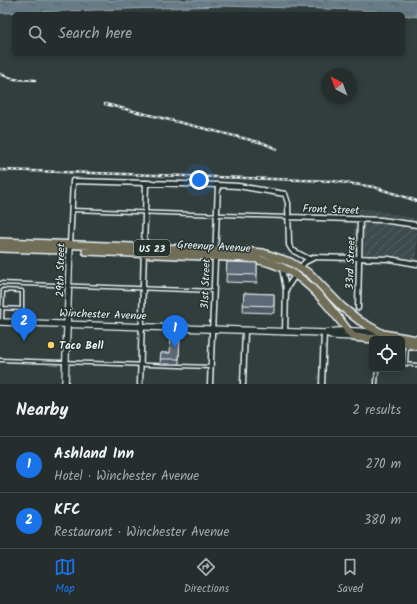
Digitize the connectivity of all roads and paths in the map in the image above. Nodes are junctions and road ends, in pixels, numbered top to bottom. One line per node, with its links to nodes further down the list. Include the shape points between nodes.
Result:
1 (73, 181): 2 (street, Front Street); 4 (street, 29th Street)
2 (146, 183): 3 (street, Front Street); 5 (street)
3 (218, 185): 6 (street, 31st Street); 7 (street, Front Street, via 282,192 287,197)
4 (72, 210): 5 (lane); 12 (street, 29th Street)
5 (146, 212): 6 (lane); 13 (street)
6 (216, 214): 7 (lane); 14 (street, 31st Street)
7 (288, 217): 8 (street, Front Street); 16 (street, via 289,245 292,250)
8 (360, 219): 9 (street, Front Street); 15 (street, 33rd Street)
9 (417, 226)
10 (0, 242): 12 (highway, Greenup Avenue / US 23)
11 (0, 248): 12 (highway, Greenup Avenue / US 23)
12 (70, 248): 13 (highway, Greenup Avenue / US 23); 22 (main road, 29th Street)
13 (144, 250): 14 (highway, Greenup Avenue / US 23); 23 (street)
14 (215, 254): 18 (highway, Greenup Avenue / US 23, via 257,259); 19 (highway, Greenup Avenue / US 23, via 263,253); 25 (street, 31st Street)
15 (359, 258): 16 (street); 17 (street); 27 (street, 33rd Street)
16 (309, 259): 19 (street)
17 (417, 264)
18 (282, 267): 20 (highway, Greenup Avenue / US 23); 24 (street)
19 (300, 267): 20 (street); 36 (highway, US 23, via 316,279 348,312)
20 (296, 274): 24 (street); 35 (highway, US 23, via 318,294)
21 (0, 283): 22 (lane)
22 (69, 286): 23 (lane); 29 (main road, 29th Street)
23 (143, 288): 25 (lane); 30 (street)
24 (286, 289): 33 (street)
25 (214, 291): 31 (street, 31st Street)
26 (1, 308): 26 (lane, via 3,290 22,291 22,309); 28 (lane)
27 (358, 308)
28 (1, 322): 29 (main road, Winchester Avenue)
29 (67, 324): 30 (main road, Winchester Avenue); 42 (main road, 29th Street)
30 (142, 326): 31 (main road, Winchester Avenue); 43 (street)
31 (212, 329): 32 (main road, Winchester Avenue); 45 (street, 31st Street)
32 (245, 330): 33 (main road, Winchester Avenue); 50 (street)
33 (285, 332): 34 (main road, Winchester Avenue)
34 (325, 333): 35 (main road, Winchester Avenue, via 334,331); 51 (street)
35 (350, 334): 36 (main road, Winchester Avenue); 37 (highway, Winchester Avenue)
36 (383, 334): 38 (highway, Winchester Avenue / US 23)
37 (369, 338)
38 (417, 340)
39 (405, 344): 40 (highway); 44 (lane, via 406,364)
40 (417, 346)
41 (0, 360): 42 (lane)
42 (66, 362): 43 (lane); 47 (main road, 29th Street)
43 (140, 365): 45 (lane); 48 (street)
44 (417, 365)
45 (210, 367): 49 (street, 31st Street)
46 (377, 372): 52 (lane)
47 (65, 384)
48 (140, 384)
49 (210, 384)
50 (243, 384)
51 (322, 384)
52 (376, 384)

